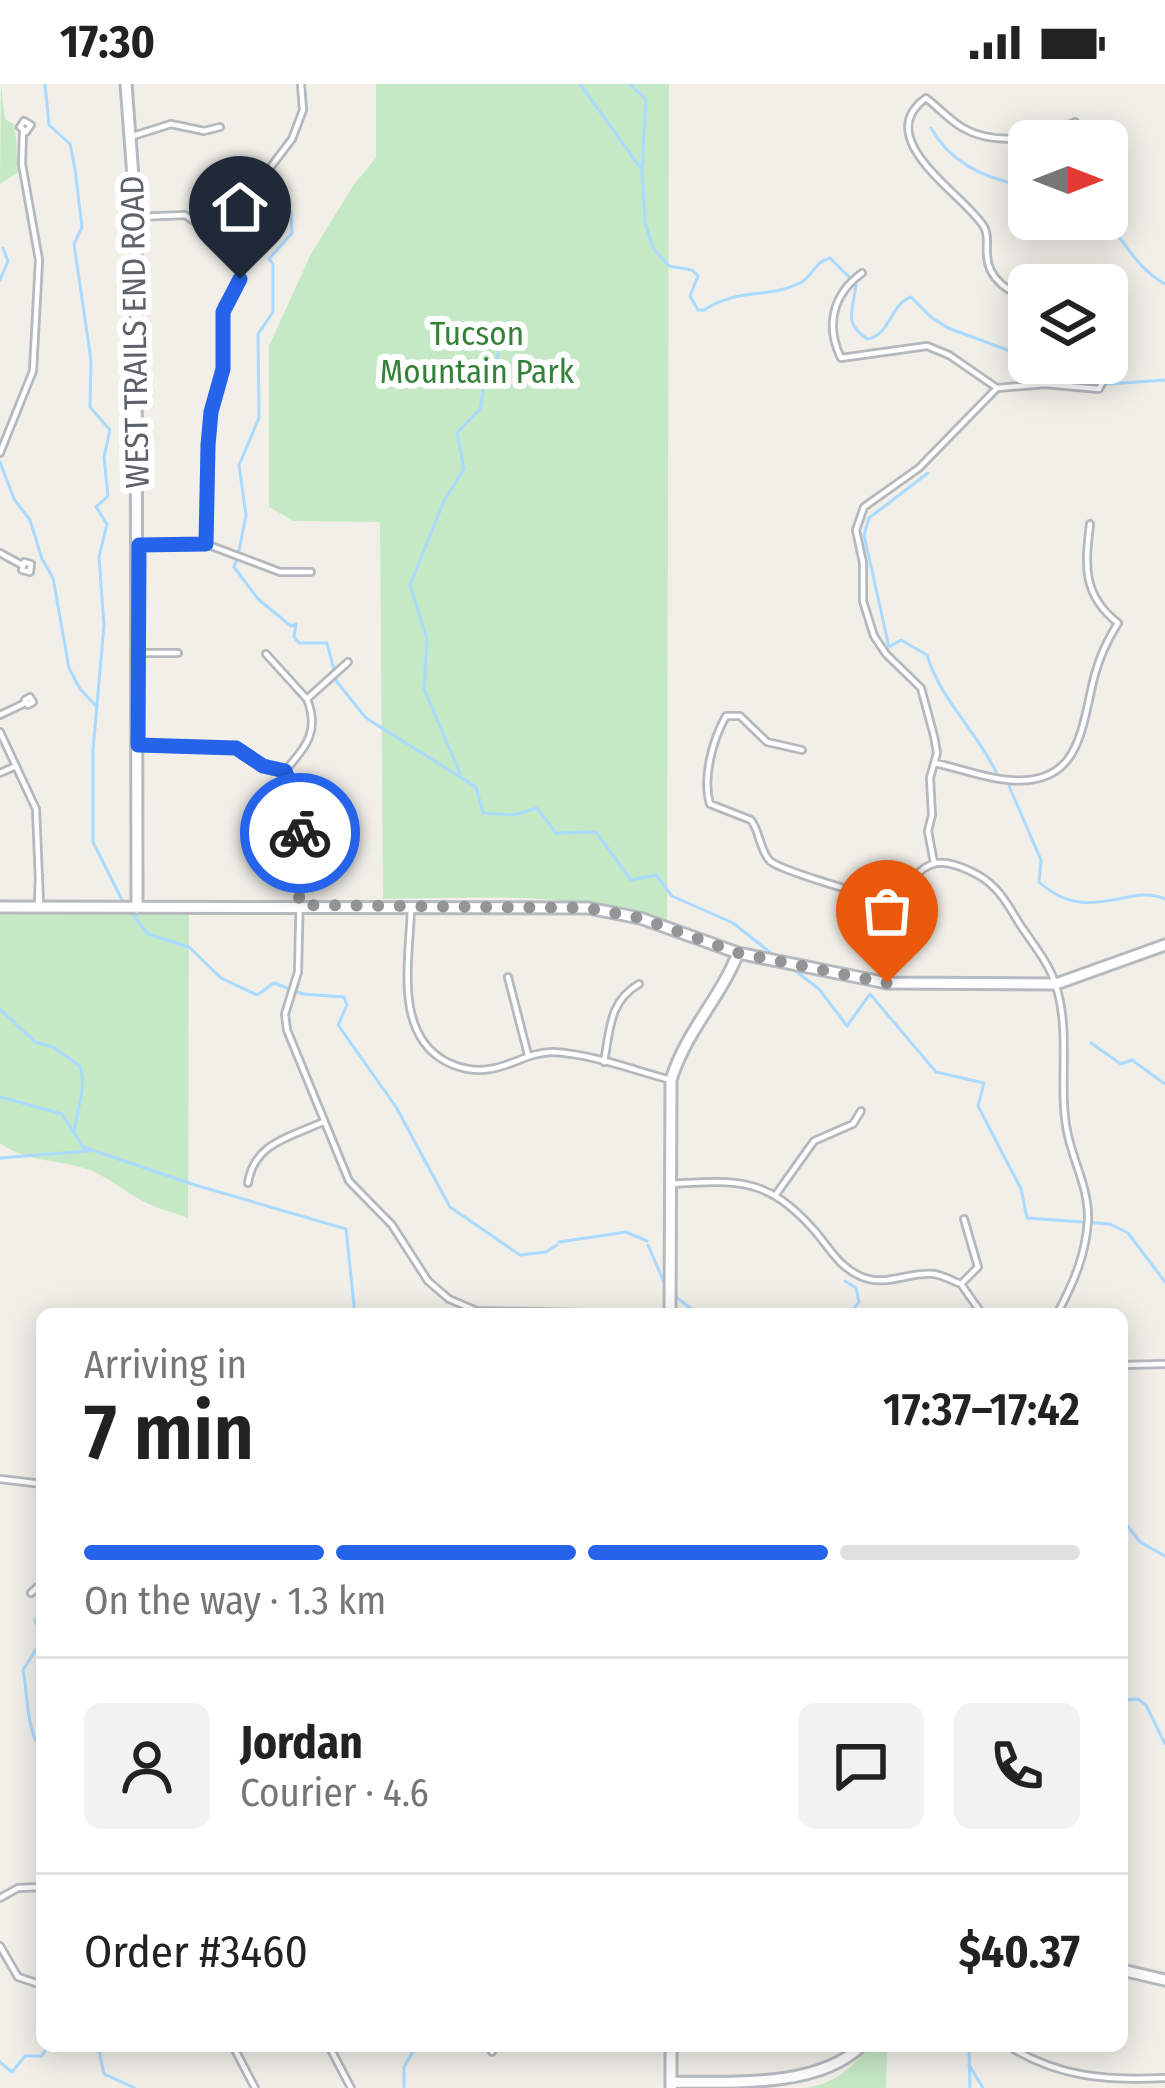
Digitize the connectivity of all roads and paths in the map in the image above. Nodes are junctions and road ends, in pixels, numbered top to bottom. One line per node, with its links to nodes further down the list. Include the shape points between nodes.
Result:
1 (126, 84): 6 (street, WEST TRAILS END ROAD)
2 (301, 84): 8 (street, via 302,114 270,168)
3 (220, 127): 6 (street, via 171,124)
4 (23, 131): 15 (street, via 39,260 33,371)
5 (1008, 135): 10 (street, via 980,135 929,98 910,120 923,164 984,226 987,258)
6 (130, 137): 7 (street, WEST TRAILS END ROAD)
7 (136, 217): 8 (street, via 185,215 221,240); 18 (street, WEST TRAILS END ROAD)
8 (246, 244): 17 (street, via 223,312)
9 (862, 273): 14 (street, via 832,311 841,358 927,346)
10 (1008, 289)
11 (1045, 384): 14 (street)
12 (1045, 384): 13 (street)
13 (1102, 384)
14 (997, 388): 32 (street, via 857,521 864,606 878,644 921,688)
15 (0, 453)
16 (1090, 524): 32 (street, via 1088,586 1118,623 1064,767 1042,779 1008,780)
17 (206, 544): 18 (street); 21 (street, via 280,572)
18 (139, 545): 22 (street, WEST TRAILS END ROAD)
19 (0, 554): 20 (street)
20 (22, 565)
21 (311, 572)
22 (138, 652): 23 (street); 30 (street, WEST TRAILS END ROAD)
23 (178, 653)
24 (266, 654): 26 (street)
25 (348, 662): 26 (street)
26 (308, 699): 34 (street, via 309,742)
27 (26, 703): 28 (street)
28 (0, 715)
29 (0, 733): 33 (street)
30 (138, 745): 34 (street, via 236,748); 43 (street, WEST TRAILS END ROAD)
31 (802, 750): 38 (street, via 776,746 740,716 726,716 712,754 713,808 752,820 771,862 878,897)
32 (935, 763): 38 (street, via 928,831)
33 (16, 766): 35 (street); 42 (street, via 36,809)
34 (285, 771): 37 (street)
35 (0, 773)
36 (345, 805): 37 (street)
37 (299, 808): 39 (street)
38 (934, 863): 50 (street, via 995,888)
39 (299, 905): 40 (street); 43 (street); 55 (street, via 298,972 285,1014)
40 (411, 906): 45 (street, via 587,908); 51 (street, via 409,1010 430,1053 457,1068 490,1070)
41 (0, 908): 42 (street)
42 (39, 908): 43 (street)
43 (137, 908)
44 (1165, 945): 50 (street)
45 (738, 953): 46 (street); 47 (street)
46 (757, 957): 47 (street); 50 (street, via 868,982)
47 (731, 970): 53 (street, via 681,1047)
48 (508, 977): 51 (street)
49 (639, 984): 52 (street, via 614,1006)
50 (1056, 984): 64 (street, via 1063,1102 1088,1222)
51 (528, 1055): 52 (street)
52 (604, 1062): 53 (street)
53 (671, 1080): 57 (street)
54 (861, 1111): 58 (street, via 853,1124 814,1141)
55 (323, 1122): 56 (street, via 264,1148); 61 (street, via 349,1180 392,1225 428,1281)
56 (248, 1184)
57 (670, 1184): 58 (street, via 717,1181); 62 (street)
58 (777, 1192): 60 (street, via 858,1276 935,1274)
59 (964, 1219): 60 (street, via 978,1267)
60 (961, 1284): 63 (street)
61 (470, 1308)
62 (670, 1308)
63 (978, 1308)
64 (1060, 1308)
65 (1165, 1364): 66 (street)
66 (1128, 1365)
67 (0, 1479): 68 (street)
68 (36, 1483)
69 (36, 1589): 70 (street)
70 (31, 1594)
71 (36, 1887): 72 (street)
72 (0, 1898)
73 (0, 1946): 76 (street, via 15,1979)
74 (1128, 1971): 75 (street)
75 (1165, 1980)
76 (36, 1984)
77 (236, 2052): 85 (street)
78 (332, 2052): 86 (street)
79 (671, 2052): 84 (street)
80 (854, 2052): 84 (street, via 814,2079)
81 (1018, 2052): 83 (street, via 1058,2072)
82 (1165, 2078): 83 (street)
83 (1150, 2079): 87 (street)
84 (671, 2085)
85 (255, 2088)
86 (351, 2088)
87 (1151, 2088)

